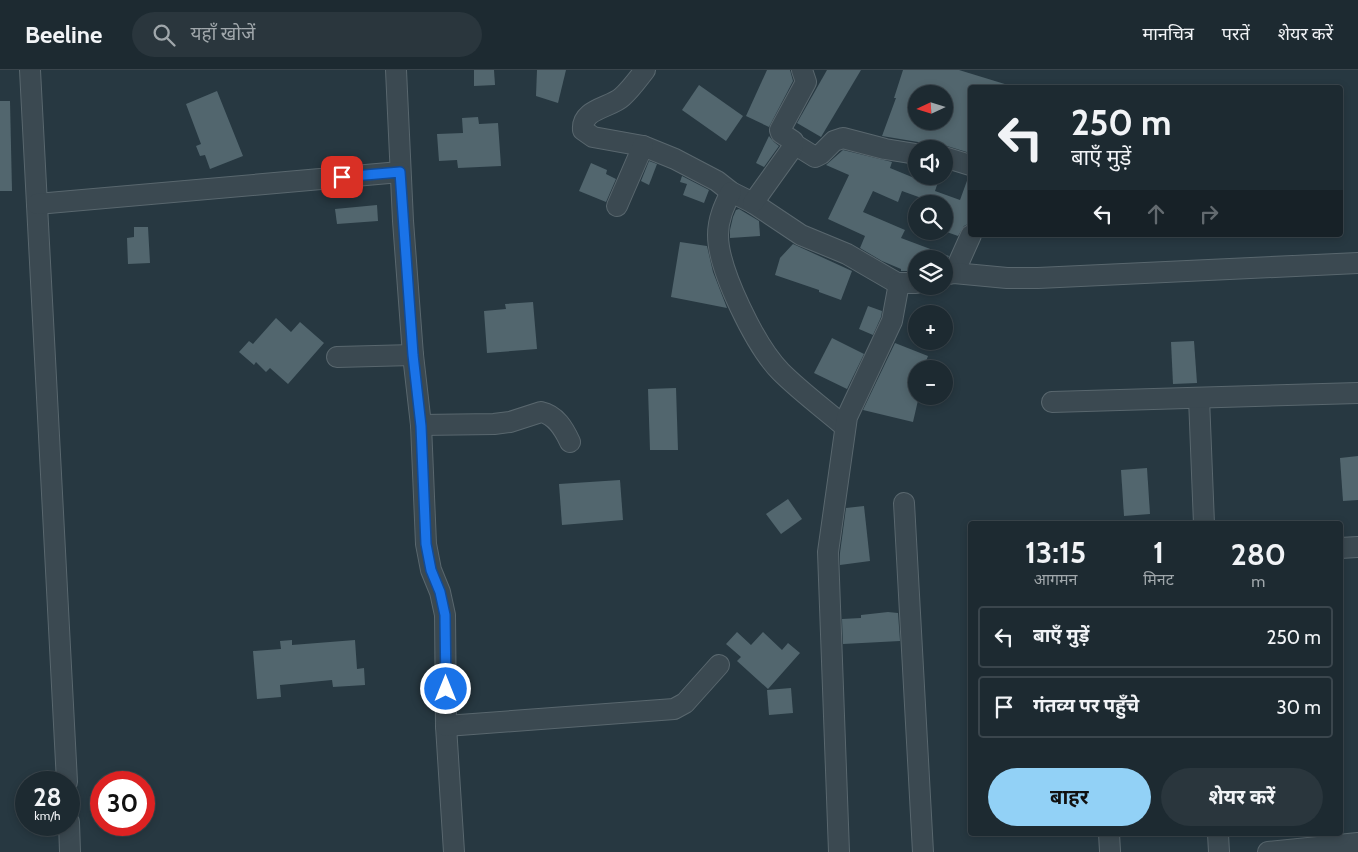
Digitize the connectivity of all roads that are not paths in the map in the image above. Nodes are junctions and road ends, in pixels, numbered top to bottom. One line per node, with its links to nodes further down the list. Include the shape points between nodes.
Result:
1 (30, 70): 13 (street)
2 (396, 70): 10 (street)
3 (645, 70): 6 (street, via 624,96 592,113 582,125 583,130 594,137)
4 (802, 70): 5 (street, via 806,82 780,130)
5 (794, 144): 7 (street, via 815,157 834,141 844,138); 12 (street)
6 (643, 146): 11 (street, via 675,159); 14 (street)
7 (908, 153)
8 (953, 160): 9 (street)
9 (968, 164)
10 (400, 172): 13 (street); 20 (street)
11 (731, 192): 12 (street); 26 (street, via 719,222 719,246 742,309 769,358 781,372)
12 (753, 203): 19 (street, via 801,235)
13 (37, 204): 34 (street)
14 (617, 206)
15 (970, 237): 17 (street)
16 (1358, 263): 18 (street, via 1038,278)
17 (953, 267)
18 (953, 274)
19 (908, 283): 26 (street)
20 (413, 355): 21 (street); 25 (street)
21 (337, 357)
22 (1358, 393): 23 (street)
23 (1199, 398): 24 (street); 29 (street)
24 (1052, 402)
25 (421, 426): 27 (street, via 494,424 541,412 560,424); 33 (street, via 428,559 445,615)
26 (844, 426): 40 (street, via 828,552)
27 (570, 442)
28 (904, 503): 41 (street)
29 (1204, 521)
30 (1358, 547): 31 (street)
31 (1343, 548)
32 (719, 665): 33 (street, via 685,703 674,709)
33 (446, 726): 39 (street)
34 (66, 771)
35 (69, 836): 38 (street)
36 (1218, 836): 42 (street)
37 (1358, 843): 43 (street)
38 (70, 852)
39 (454, 852)
40 (839, 852)
41 (923, 852)
42 (1219, 852)
43 (1268, 852)

